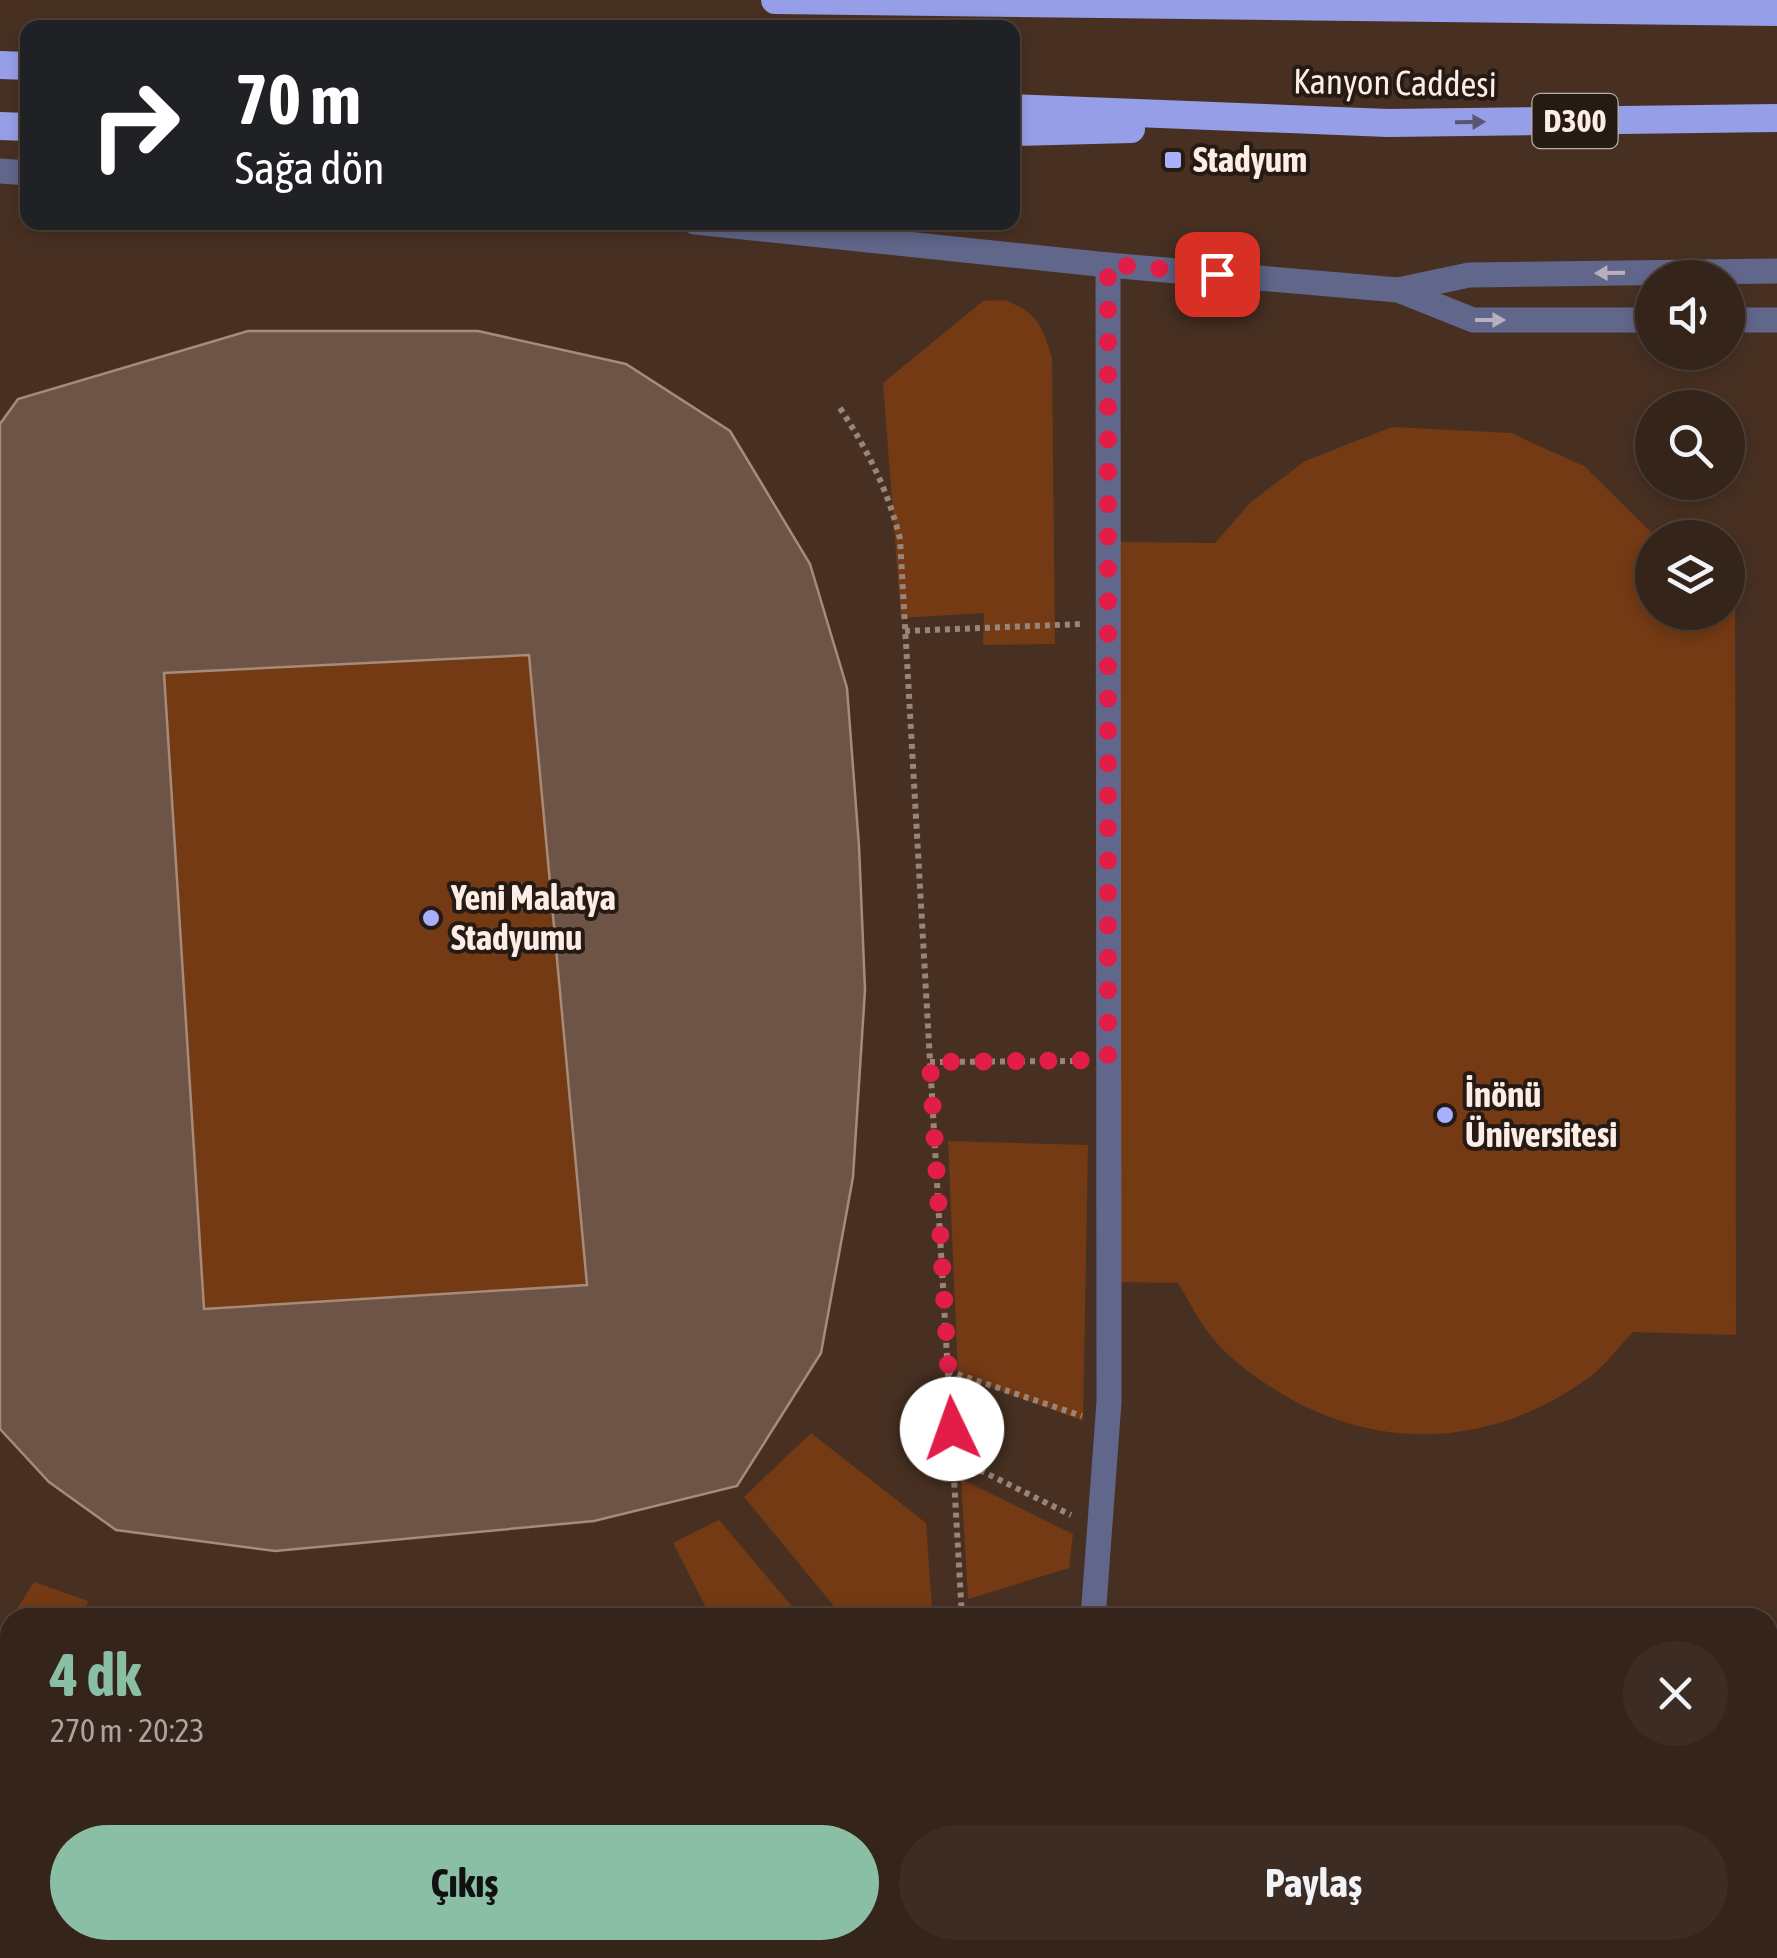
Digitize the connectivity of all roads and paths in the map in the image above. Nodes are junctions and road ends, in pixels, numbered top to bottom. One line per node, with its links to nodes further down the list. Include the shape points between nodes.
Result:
1 (775, 0): 2 (highway)
2 (1777, 12)
3 (1020, 108): 5 (highway, Kanyon Caddesi / D300)
4 (1777, 118): 5 (highway, Kanyon Caddesi / D300, one-way to 4)
5 (1372, 123): 6 (highway)
6 (1020, 132)
7 (774, 230): 8 (street)
8 (1108, 264): 10 (street); 15 (street)
9 (1777, 272): 10 (street, one-way to 10, via 1469,275)
10 (1398, 290): 11 (street, one-way to 11, via 1473,320)
11 (1635, 320)
12 (1745, 320): 13 (street)
13 (1777, 320)
14 (840, 408): 16 (path, via 891,501)
15 (1108, 624): 16 (path); 17 (street)
16 (906, 632): 18 (path)
17 (1108, 1060): 18 (path); 20 (street)
18 (930, 1062): 19 (path)
19 (948, 1371): 20 (path); 21 (path)
20 (1107, 1424): 22 (street)
21 (953, 1457): 22 (path); 23 (path)
22 (1100, 1529): 24 (street)
23 (961, 1608)
24 (1094, 1608)

